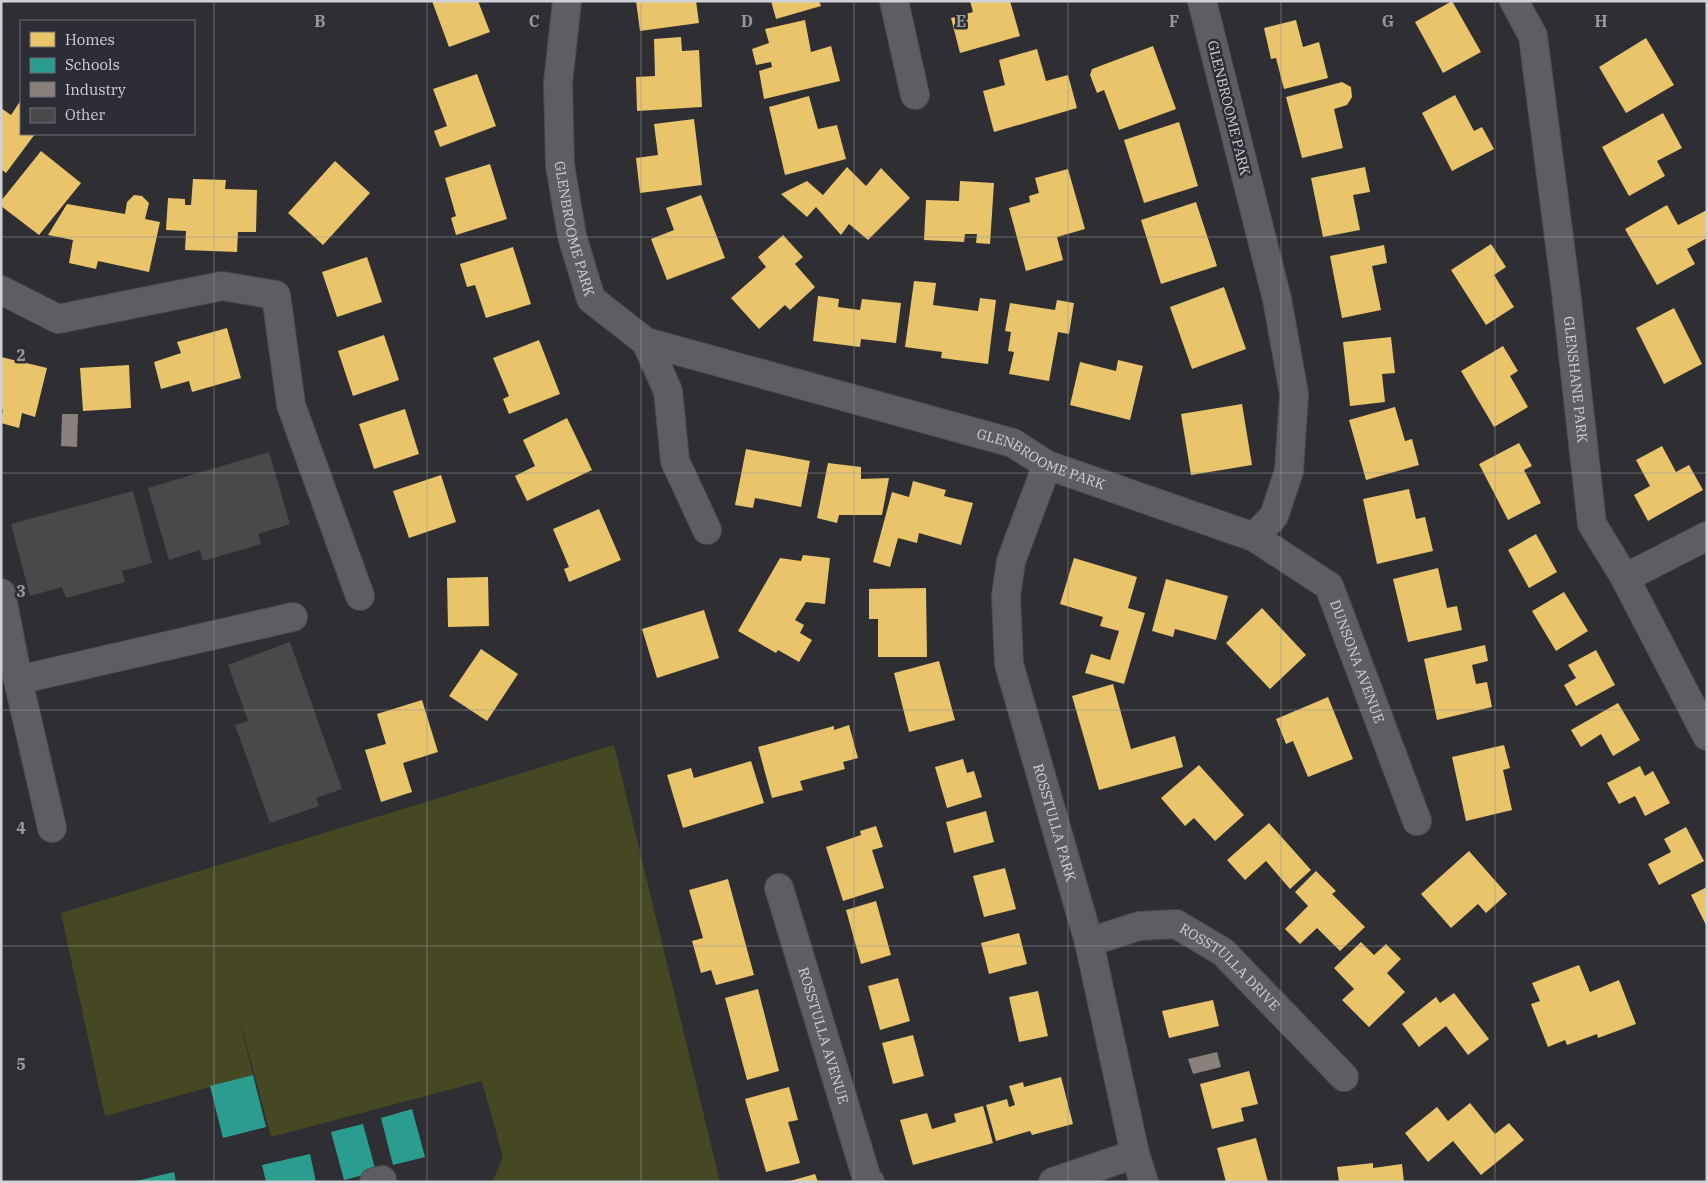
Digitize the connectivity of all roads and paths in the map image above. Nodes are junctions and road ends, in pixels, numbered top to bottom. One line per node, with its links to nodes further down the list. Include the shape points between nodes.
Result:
1 (567, 1): 7 (street, GLENBROOME PARK, via 558,83 560,165 572,236 591,299)
2 (894, 1): 5 (street)
3 (1202, 1): 11 (street, GLENBROOME PARK, via 1277,299 1294,394 1289,471 1274,516)
4 (1514, 1): 12 (street, GLENSHANE PARK, via 1533,36 1592,524)
5 (916, 95)
6 (1, 290): 14 (street, via 58,319 222,286 276,295 291,406)
7 (646, 342): 8 (street, GLENBROOME PARK, via 1013,443); 9 (street, via 668,391 675,461)
8 (1047, 465): 11 (street, GLENBROOME PARK); 21 (street, ROSSTULLA PARK, via 1011,561 1006,596 1009,664)
9 (707, 530)
10 (1707, 536): 12 (street)
11 (1254, 537): 18 (street, DUNSONA AVENUE, via 1328,586)
12 (1625, 578): 17 (street, GLENSHANE PARK)
13 (1, 593): 16 (street)
14 (360, 596)
15 (293, 617): 16 (street)
16 (18, 680): 19 (street)
17 (1707, 736)
18 (1416, 820)
19 (52, 828)
20 (779, 888): 24 (street, ROSSTULLA AVENUE)
21 (1089, 942): 22 (street, ROSSTULLA DRIVE, via 1139,926 1176,924 1223,952); 23 (street, ROSSTULLA PARK)
22 (1344, 1077)
23 (1135, 1154): 25 (street); 26 (street, ROSSTULLA PARK)
24 (870, 1182)
25 (1053, 1182)
26 (1144, 1182)

